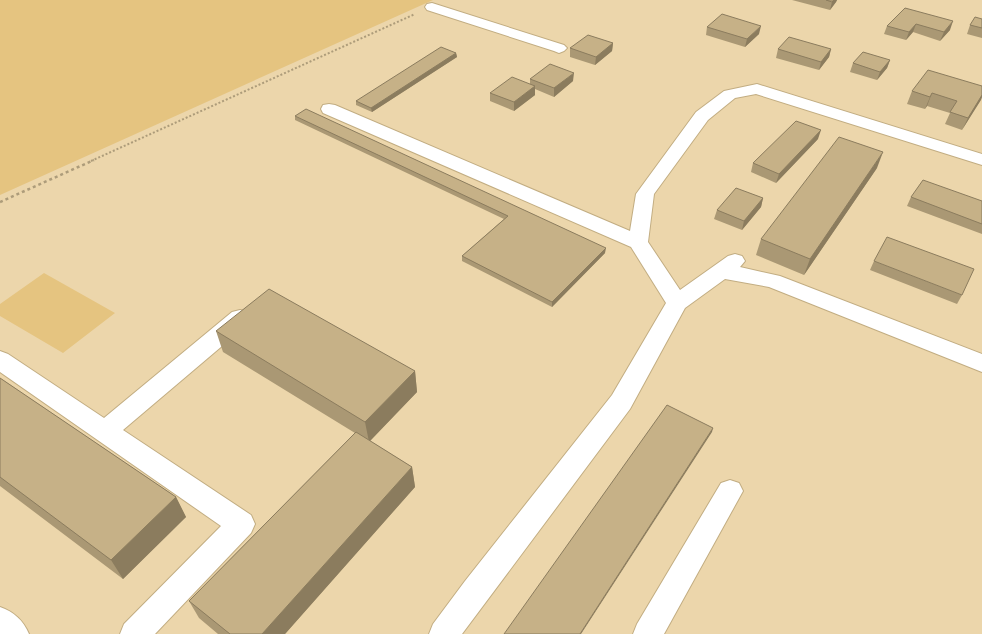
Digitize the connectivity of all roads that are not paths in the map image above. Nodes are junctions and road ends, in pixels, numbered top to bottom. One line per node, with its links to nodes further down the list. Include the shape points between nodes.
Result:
1 (432, 7): 2 (lane)
2 (559, 48)
3 (329, 109): 5 (lane)
4 (982, 160): 5 (lane, via 757,89 730,94 702,116 645,194)
5 (638, 242): 6 (lane)
6 (677, 303): 9 (lane, via 729,266); 13 (lane, via 621,402)
7 (248, 312): 10 (lane)
8 (0, 360): 10 (lane)
9 (982, 363)
10 (105, 431): 12 (lane, via 241,524)
11 (730, 491): 14 (lane)
12 (135, 634)
13 (444, 634)
14 (648, 634)

